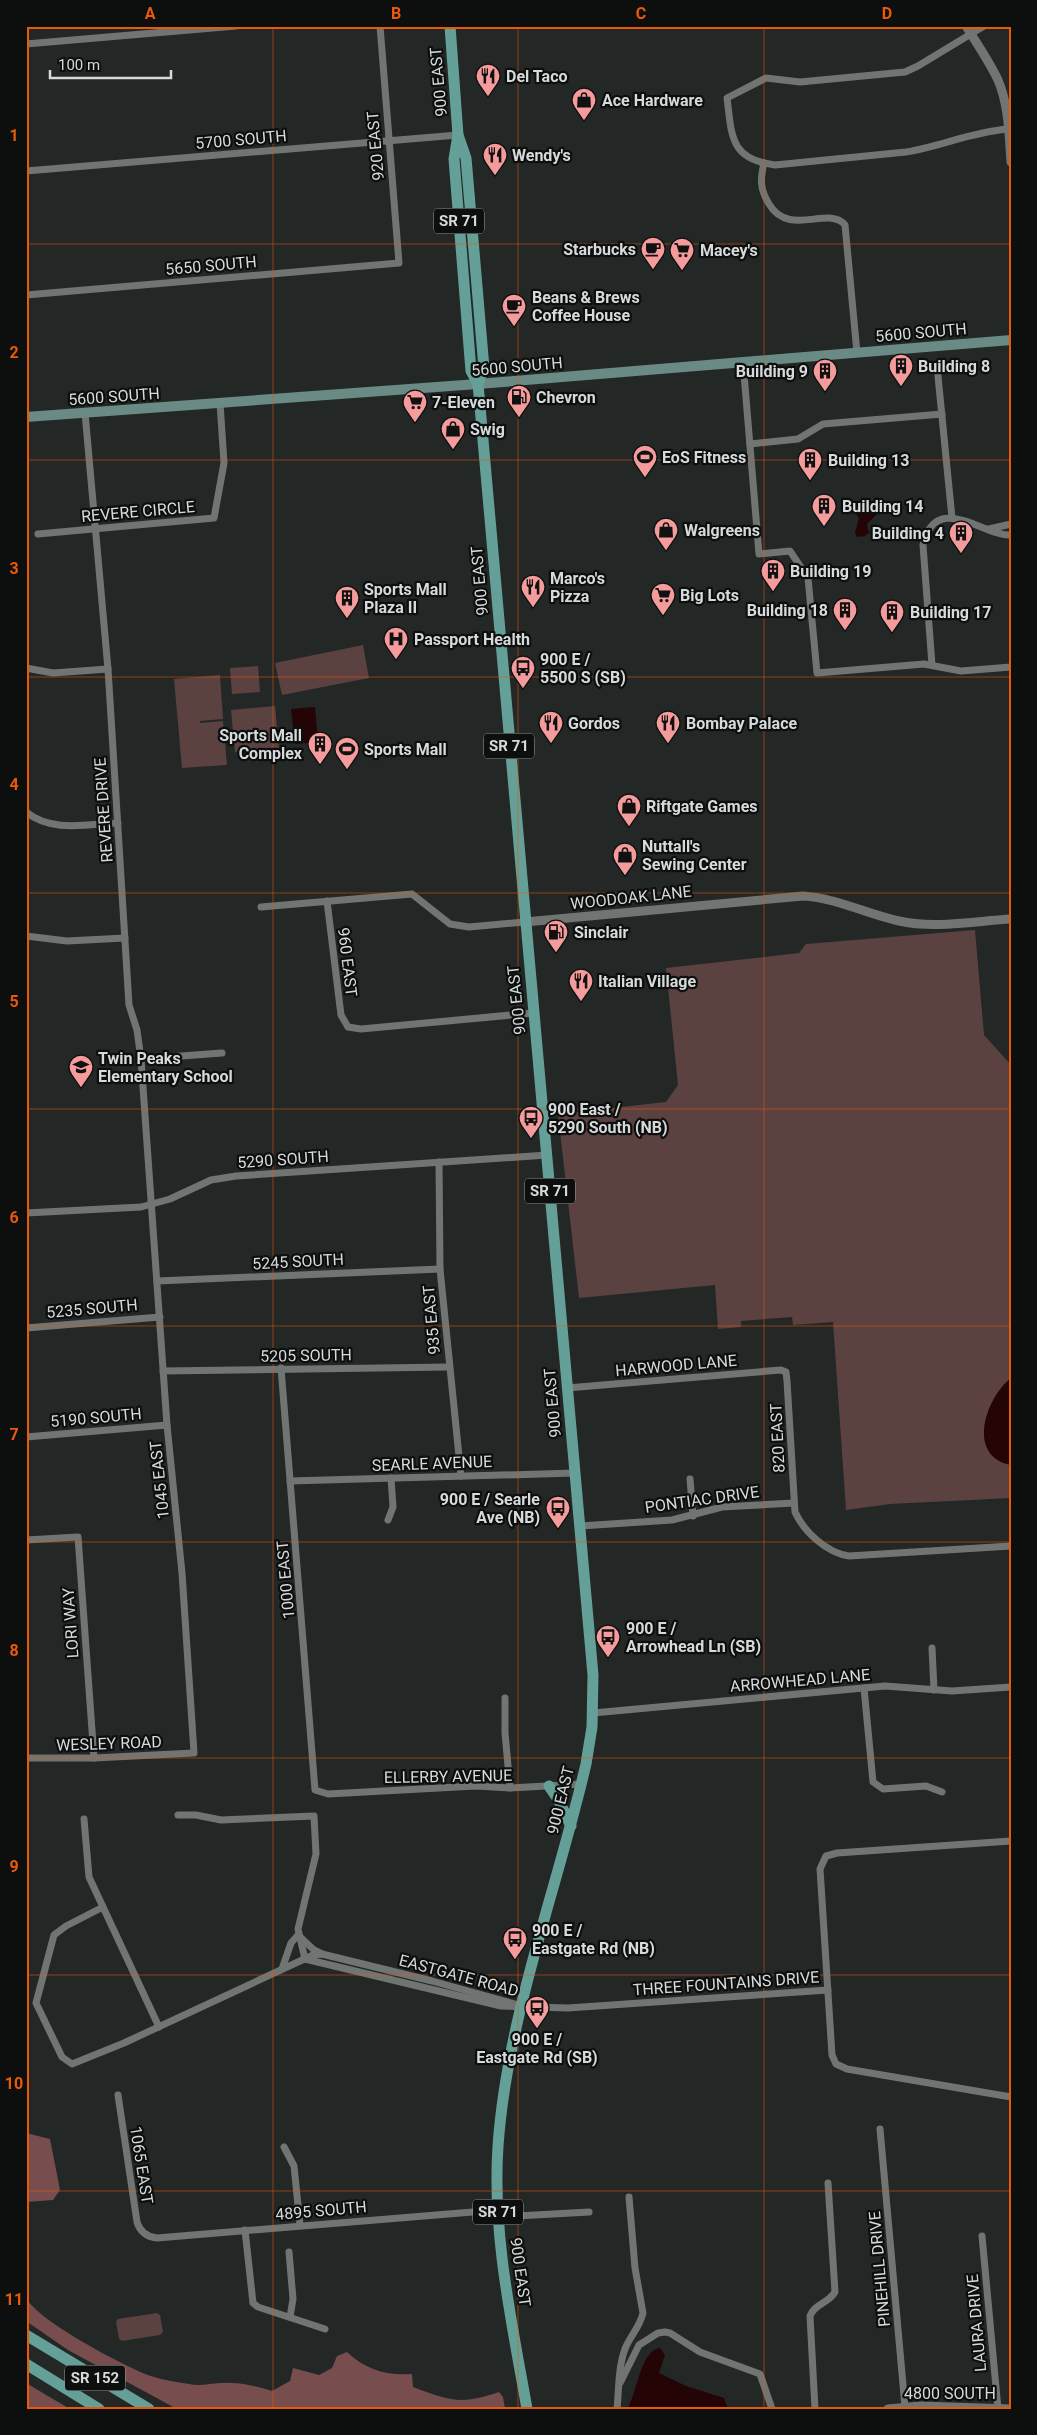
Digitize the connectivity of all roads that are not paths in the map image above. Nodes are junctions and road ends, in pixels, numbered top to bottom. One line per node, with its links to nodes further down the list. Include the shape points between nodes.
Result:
1 (236, 26): 6 (street)
2 (380, 26): 9 (street, 920 EAST)
3 (450, 26): 8 (main road, 900 EAST / SR 71)
4 (984, 26): 5 (street)
5 (968, 30): 7 (street, via 998,81); 11 (street, via 905,72 800,82 766,78 727,98 734,143 746,156)
6 (26, 44)
7 (1008, 129): 10 (street); 11 (street, via 970,134 906,152 775,165)
8 (458, 135): 9 (street, 5700 SOUTH); 19 (main road, 900 EAST / SR 71, via 466,158 484,368)
9 (388, 141): 12 (street, 5700 SOUTH); 13 (street, 920 EAST)
10 (1011, 162)
11 (764, 163): 16 (street, via 761,189 773,212 790,221 842,220 847,234)
12 (26, 171)
13 (399, 263): 14 (street, 5650 SOUTH)
14 (26, 295)
15 (1011, 340): 16 (main road, 5600 SOUTH)
16 (857, 353): 17 (main road, 5600 SOUTH)
17 (743, 362): 19 (main road, 5600 SOUTH); 24 (street)
18 (937, 366): 22 (street)
19 (478, 384): 20 (main road, 5600 SOUTH); 40 (main road, 900 EAST / SR 71)
20 (220, 403): 21 (main road, 5600 SOUTH); 28 (street, REVERE CIRCLE, via 224,463 214,518)
21 (85, 413): 23 (main road, 5600 SOUTH); 28 (street, REVERE DRIVE)
22 (942, 414): 24 (street, via 823,424 798,439); 25 (street)
23 (26, 417)
24 (750, 444): 31 (street, via 759,554 790,551 808,578 817,673)
25 (952, 518): 27 (street); 31 (street, via 932,526 923,545)
26 (1011, 524): 27 (street)
27 (989, 528): 30 (street, via 998,534)
28 (95, 529): 29 (street, REVERE CIRCLE); 34 (street, REVERE DRIVE)
29 (38, 534)
30 (1011, 535)
31 (932, 665): 32 (street, via 961,671)
32 (1011, 667)
33 (26, 668): 34 (street, via 53,674)
34 (108, 669): 36 (street, REVERE DRIVE)
35 (26, 812): 36 (street, via 38,820 58,826)
36 (118, 823): 42 (street, REVERE DRIVE)
37 (327, 901): 38 (street, WOODOAK LANE); 40 (street, WOODOAK LANE, via 412,894 450,924 469,927); 43 (street, 960 EAST, via 341,1015 346,1025 361,1029)
38 (261, 907)
39 (1011, 919): 40 (street, WOODOAK LANE, via 912,923 834,900 803,896)
40 (525, 922): 43 (main road, 900 EAST / SR 71)
41 (26, 936): 42 (street, via 67,941)
42 (125, 938): 45 (street, REVERE DRIVE, via 129,1005)
43 (534, 1014): 46 (main road, 900 EAST / SR 71)
44 (222, 1053): 45 (street)
45 (141, 1059): 48 (street, REVERE DRIVE)
46 (547, 1155): 47 (street, 5290 SOUTH); 58 (main road, 900 EAST / SR 71)
47 (439, 1162): 48 (street, 5290 SOUTH, via 227,1177); 50 (street, 935 EAST)
48 (152, 1204): 49 (street, 5290 SOUTH); 51 (street, 1045 EAST)
49 (26, 1213)
50 (440, 1269): 51 (street, 5245 SOUTH); 54 (street, 935 EAST)
51 (157, 1281): 52 (street, 1045 EAST)
52 (160, 1317): 53 (street, 5235 SOUTH); 56 (street, 1045 EAST)
53 (26, 1328)
54 (449, 1367): 55 (street, 5205 SOUTH); 62 (street, 935 EAST)
55 (281, 1368): 56 (street, 5205 SOUTH); 65 (street, 1000 EAST)
56 (163, 1371): 59 (street, 1045 EAST)
57 (786, 1372): 58 (street, HARWOOD LANE); 66 (street, 820 EAST)
58 (567, 1388): 61 (main road, 900 EAST / SR 71)
59 (167, 1425): 60 (street, 5190 SOUTH); 78 (street, 1045 EAST, via 182,1573)
60 (26, 1437)
61 (575, 1473): 62 (street, SEARLE AVENUE); 69 (main road, 900 EAST / SR 71)
62 (461, 1476): 63 (street, SEARLE AVENUE)
63 (391, 1478): 65 (street, SEARLE AVENUE); 68 (street, via 393,1507)
64 (690, 1479): 67 (street)
65 (290, 1481): 84 (street, 1000 EAST)
66 (794, 1503): 67 (street, PONTIAC DRIVE, via 722,1507); 71 (street, via 802,1525 828,1548 843,1555)
67 (693, 1516): 69 (street, PONTIAC DRIVE)
68 (388, 1520)
69 (580, 1526): 77 (main road, 900 EAST / SR 71, via 592,1655)
70 (26, 1540): 80 (street, LORI WAY, via 78,1537)
71 (1011, 1546)
72 (932, 1648): 75 (street)
73 (864, 1688): 75 (street, ARROWHEAD LANE, via 885,1686); 77 (street, ARROWHEAD LANE); 85 (street, via 873,1782 883,1789 926,1786)
74 (1011, 1688): 75 (street, ARROWHEAD LANE)
75 (934, 1690)
76 (505, 1698): 83 (street)
77 (593, 1713): 81 (main road, 900 EAST / SR 71)
78 (194, 1753): 80 (street, WESLEY ROAD)
79 (26, 1758): 80 (street, WESLEY ROAD)
80 (94, 1758)
81 (582, 1784): 82 (street, ELLERBY AVENUE); 88 (main road, 900 EAST / SR 71)
82 (549, 1786): 83 (street, ELLERBY AVENUE); 88 (main road)
83 (510, 1788): 84 (street, ELLERBY AVENUE, via 476,1786 328,1794)
84 (315, 1790)
85 (942, 1792)
86 (178, 1815): 91 (street, via 221,1820 314,1816 316,1854)
87 (84, 1819): 90 (street, via 88,1872)
88 (571, 1826): 96 (main road, 900 EAST / SR 71)
89 (1011, 1841): 95 (street, via 841,1852 826,1856 820,1864 820,1874)
90 (103, 1907): 97 (street); 97 (street, via 54,1934 36,2003 62,2057 69,2063 79,2062)
91 (298, 1935): 92 (street, EASTGATE ROAD); 93 (street); 94 (street, via 291,1943)
92 (322, 1954): 93 (street); 96 (street, EASTGATE ROAD)
93 (305, 1959): 94 (street); 96 (street, EASTGATE ROAD, via 501,2006)
94 (282, 1969): 97 (street)
95 (828, 1990): 96 (street, THREE FOUNTAINS DRIVE, via 568,2008); 99 (street, THREE FOUNTAINS DRIVE, via 832,2054 839,2066)
96 (522, 2006): 105 (main road, 900 EAST / SR 71, via 500,2118)
97 (159, 2027)
98 (118, 2095): 108 (street, 1065 EAST, via 137,2222)
99 (1011, 2097)
100 (880, 2129): 116 (street, PINEHILL DRIVE)
101 (284, 2147): 106 (street, via 294,2166)
102 (828, 2183): 122 (street, via 835,2292 827,2302 812,2311 810,2322)
103 (629, 2197): 115 (street, via 642,2313 625,2350)
104 (589, 2212): 105 (street, 4895 SOUTH)
105 (498, 2214): 106 (street, 4895 SOUTH); 119 (main road, 900 EAST / SR 71)
106 (300, 2225): 107 (street, 4895 SOUTH)
107 (245, 2230): 108 (street, 4895 SOUTH, via 157,2238); 111 (street, via 252,2301 258,2307)
108 (147, 2236)
109 (982, 2236): 124 (street, LAURA DRIVE)
110 (289, 2252): 111 (street, via 293,2299)
111 (290, 2317): 112 (street)
112 (325, 2329)
113 (26, 2335): 118 (main road, SR 152)
114 (26, 2364): 117 (main road, SR 152)
115 (620, 2383): 120 (street); 121 (street, via 639,2345 665,2332 700,2352 760,2374)
116 (905, 2407): 123 (street, 4800 SOUTH); 124 (street, 4800 SOUTH)
117 (99, 2409)
118 (149, 2409)
119 (527, 2409)
120 (617, 2409)
121 (772, 2409)
122 (815, 2409)
123 (888, 2409)
124 (998, 2409): 125 (street, 4800 SOUTH)
125 (1011, 2409)

